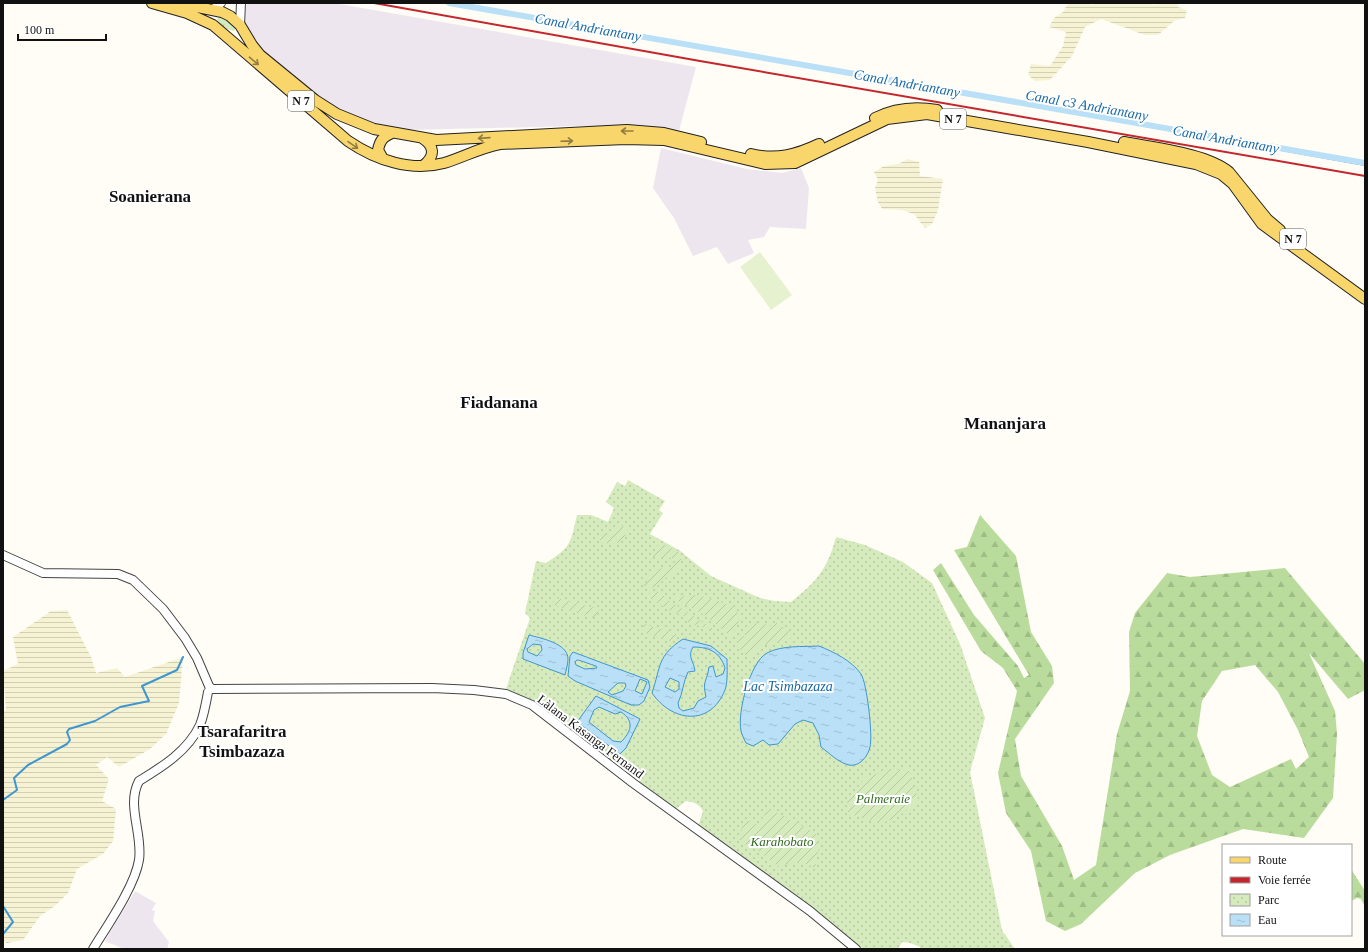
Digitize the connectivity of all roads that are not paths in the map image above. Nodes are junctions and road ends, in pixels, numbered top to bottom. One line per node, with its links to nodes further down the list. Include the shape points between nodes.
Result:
1 (152, 3): 6 (main road, via 187,12)
2 (177, 3): 5 (main road)
3 (221, 3): 5 (street)
4 (241, 3): 7 (street)
5 (212, 10): 6 (main road); 7 (main road, via 230,16)
6 (213, 25): 8 (main road)
7 (240, 25): 8 (main road, via 236,34); 9 (main road, N 7, via 260,55 316,100 337,114 374,130)
8 (225, 34): 11 (main road, N 7, one-way to 11, via 348,141 372,156)
9 (392, 133): 10 (main road, N 7); 11 (main road, via 382,138 379,143 378,150)
10 (422, 138): 12 (main road, via 433,150 432,157); 13 (main road, N 7, one-way to 10, via 1267,219 1229,172 1217,164 1171,151 921,107 890,111 789,156 761,156 664,133 627,130 469,139)
11 (383, 159): 12 (main road, N 7, via 410,165)
12 (424, 165): 14 (main road, N 7, one-way to 14, via 444,163 481,148 500,144 626,139 664,140 765,164 795,163 887,119 927,114 1123,148 1206,167 1221,174 1232,184 1262,224)
13 (1365, 290)
14 (1365, 299)
15 (3, 555): 16 (street, via 43,573 118,574 133,580 163,609 185,638)
16 (210, 689): 17 (street, via 200,725 191,740 170,762 137,785 134,799 140,842 138,865 130,885); 18 (street, Làlana Kasanga Fernand, via 432,688 506,694 532,705 633,783 810,911)
17 (93, 949)
18 (856, 949)

